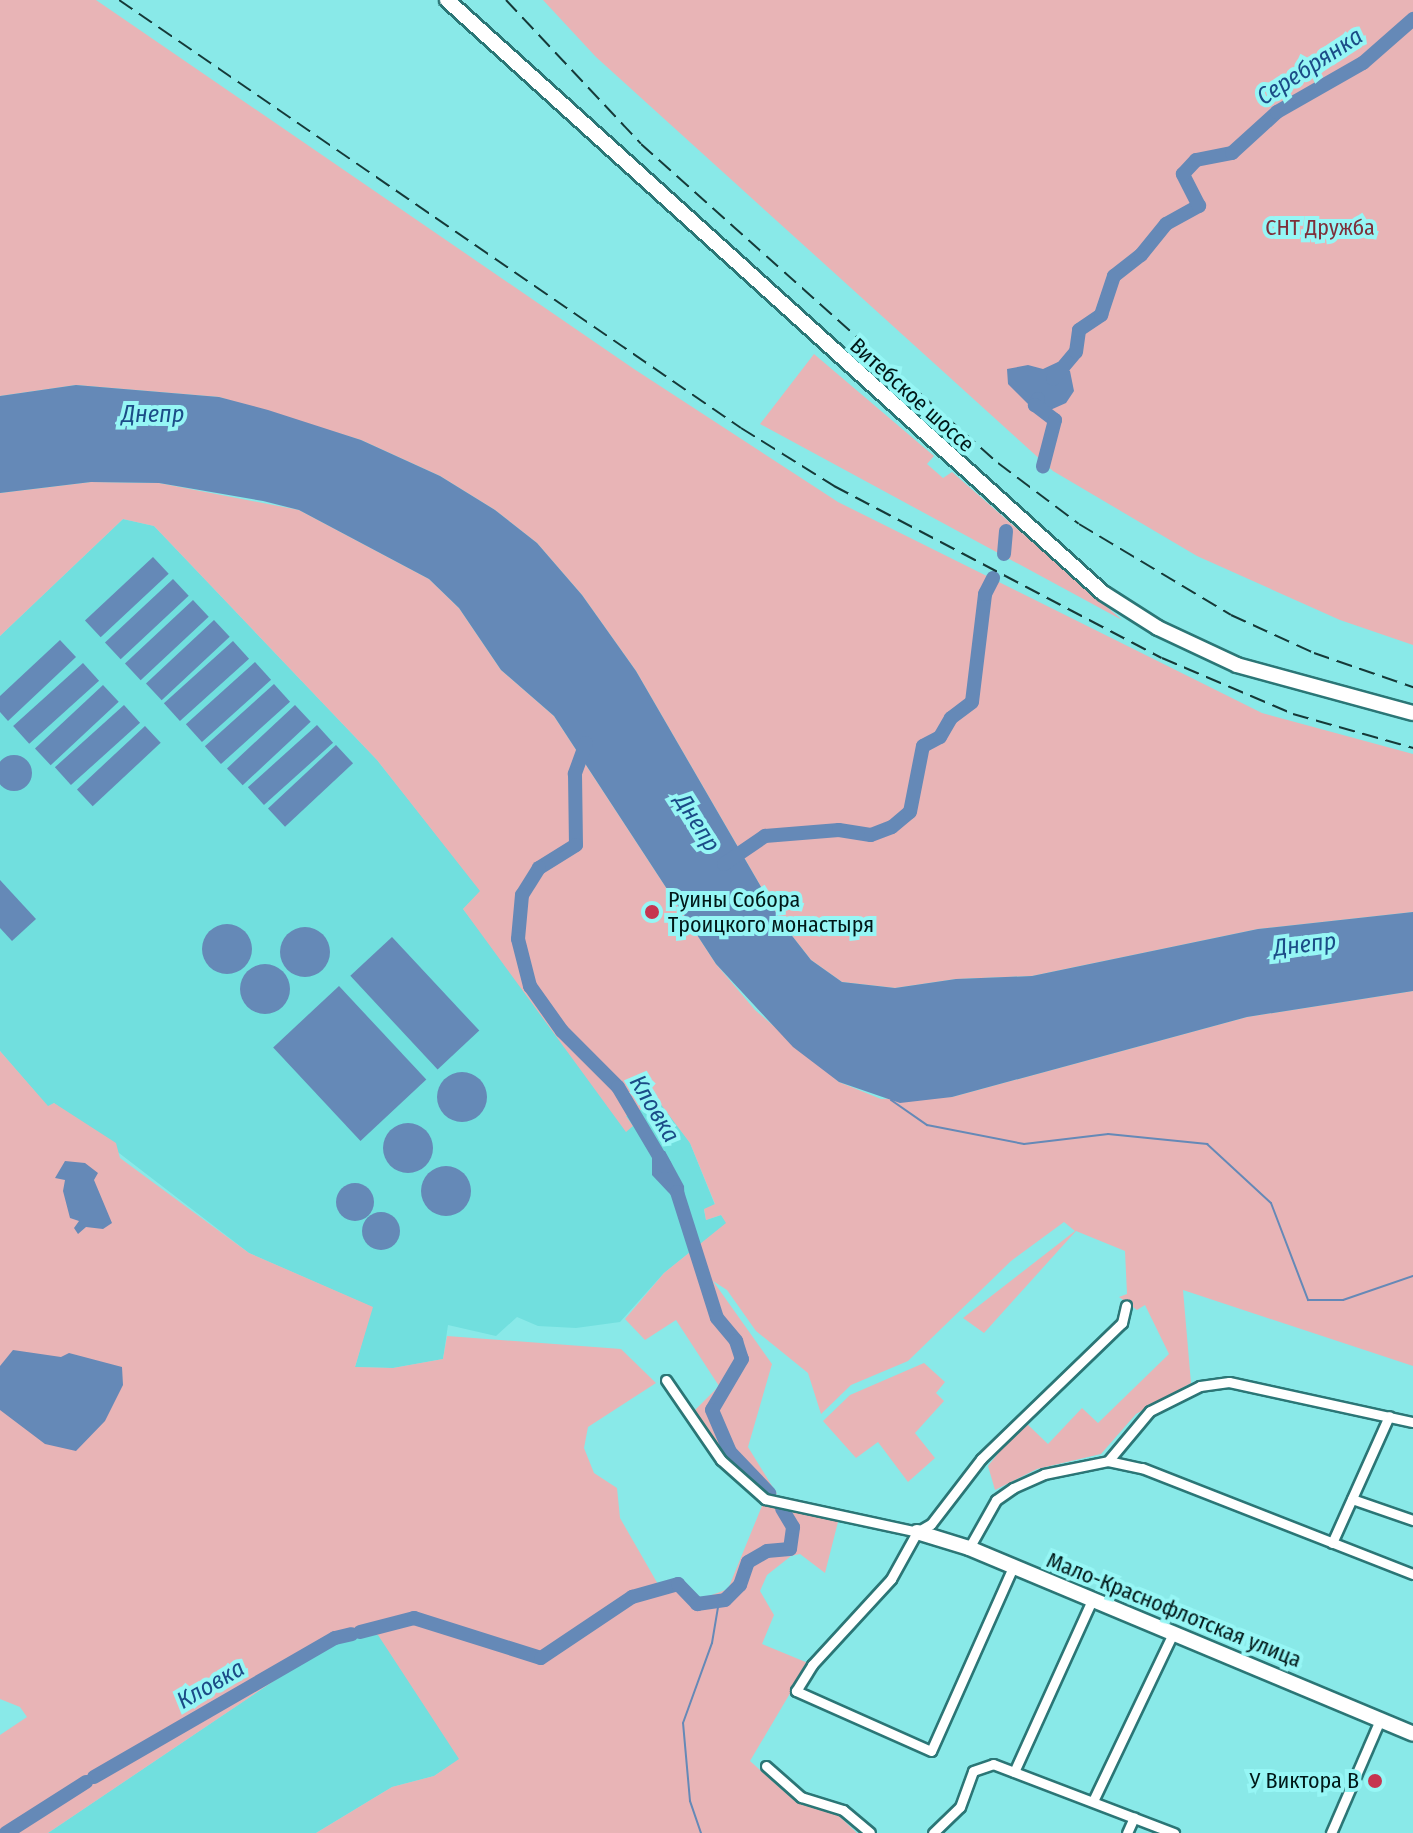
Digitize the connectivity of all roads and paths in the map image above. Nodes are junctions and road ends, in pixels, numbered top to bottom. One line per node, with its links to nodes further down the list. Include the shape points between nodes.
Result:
1 (447, 0): 2 (main road, Витебское шоссе, via 1103,593 1158,628 1237,665)
2 (1413, 713)
3 (1126, 1305): 10 (street, via 1122,1323 981,1459 931,1524)
4 (666, 1380): 10 (street, via 721,1460 765,1499)
5 (1389, 1416): 6 (street); 7 (street, via 1229,1382 1200,1386 1150,1411); 8 (street)
6 (1413, 1422)
7 (1108, 1461): 11 (street, via 1142,1468); 12 (street, via 1044,1474 1013,1488 996,1500)
8 (1352, 1499): 9 (street); 11 (street)
9 (1413, 1520)
10 (917, 1532): 12 (main road, Мало-Краснофлотская улица); 13 (street, via 891,1579 812,1665 796,1691 931,1751)
11 (1332, 1543): 14 (street)
12 (969, 1548): 13 (main road, Мало-Краснофлотская улица)
13 (1013, 1567): 15 (main road, Мало-Краснофлотская улица)
14 (1413, 1574)
15 (1092, 1600): 16 (main road, Мало-Краснофлотская улица); 20 (street)
16 (1173, 1633): 17 (main road, Мало-Краснофлотская улица); 21 (street)
17 (1380, 1720): 18 (main road, Мало-Краснофлотская улица); 27 (street)
18 (1413, 1734)
19 (766, 1766): 23 (street, via 801,1797 843,1810)
20 (1014, 1772): 21 (street); 24 (street, via 993,1764 973,1771 960,1807)
21 (1093, 1801): 22 (street)
22 (1134, 1817): 25 (street); 26 (street)
23 (870, 1833)
24 (933, 1833)
25 (1127, 1833)
26 (1174, 1833)
27 (1331, 1833)

